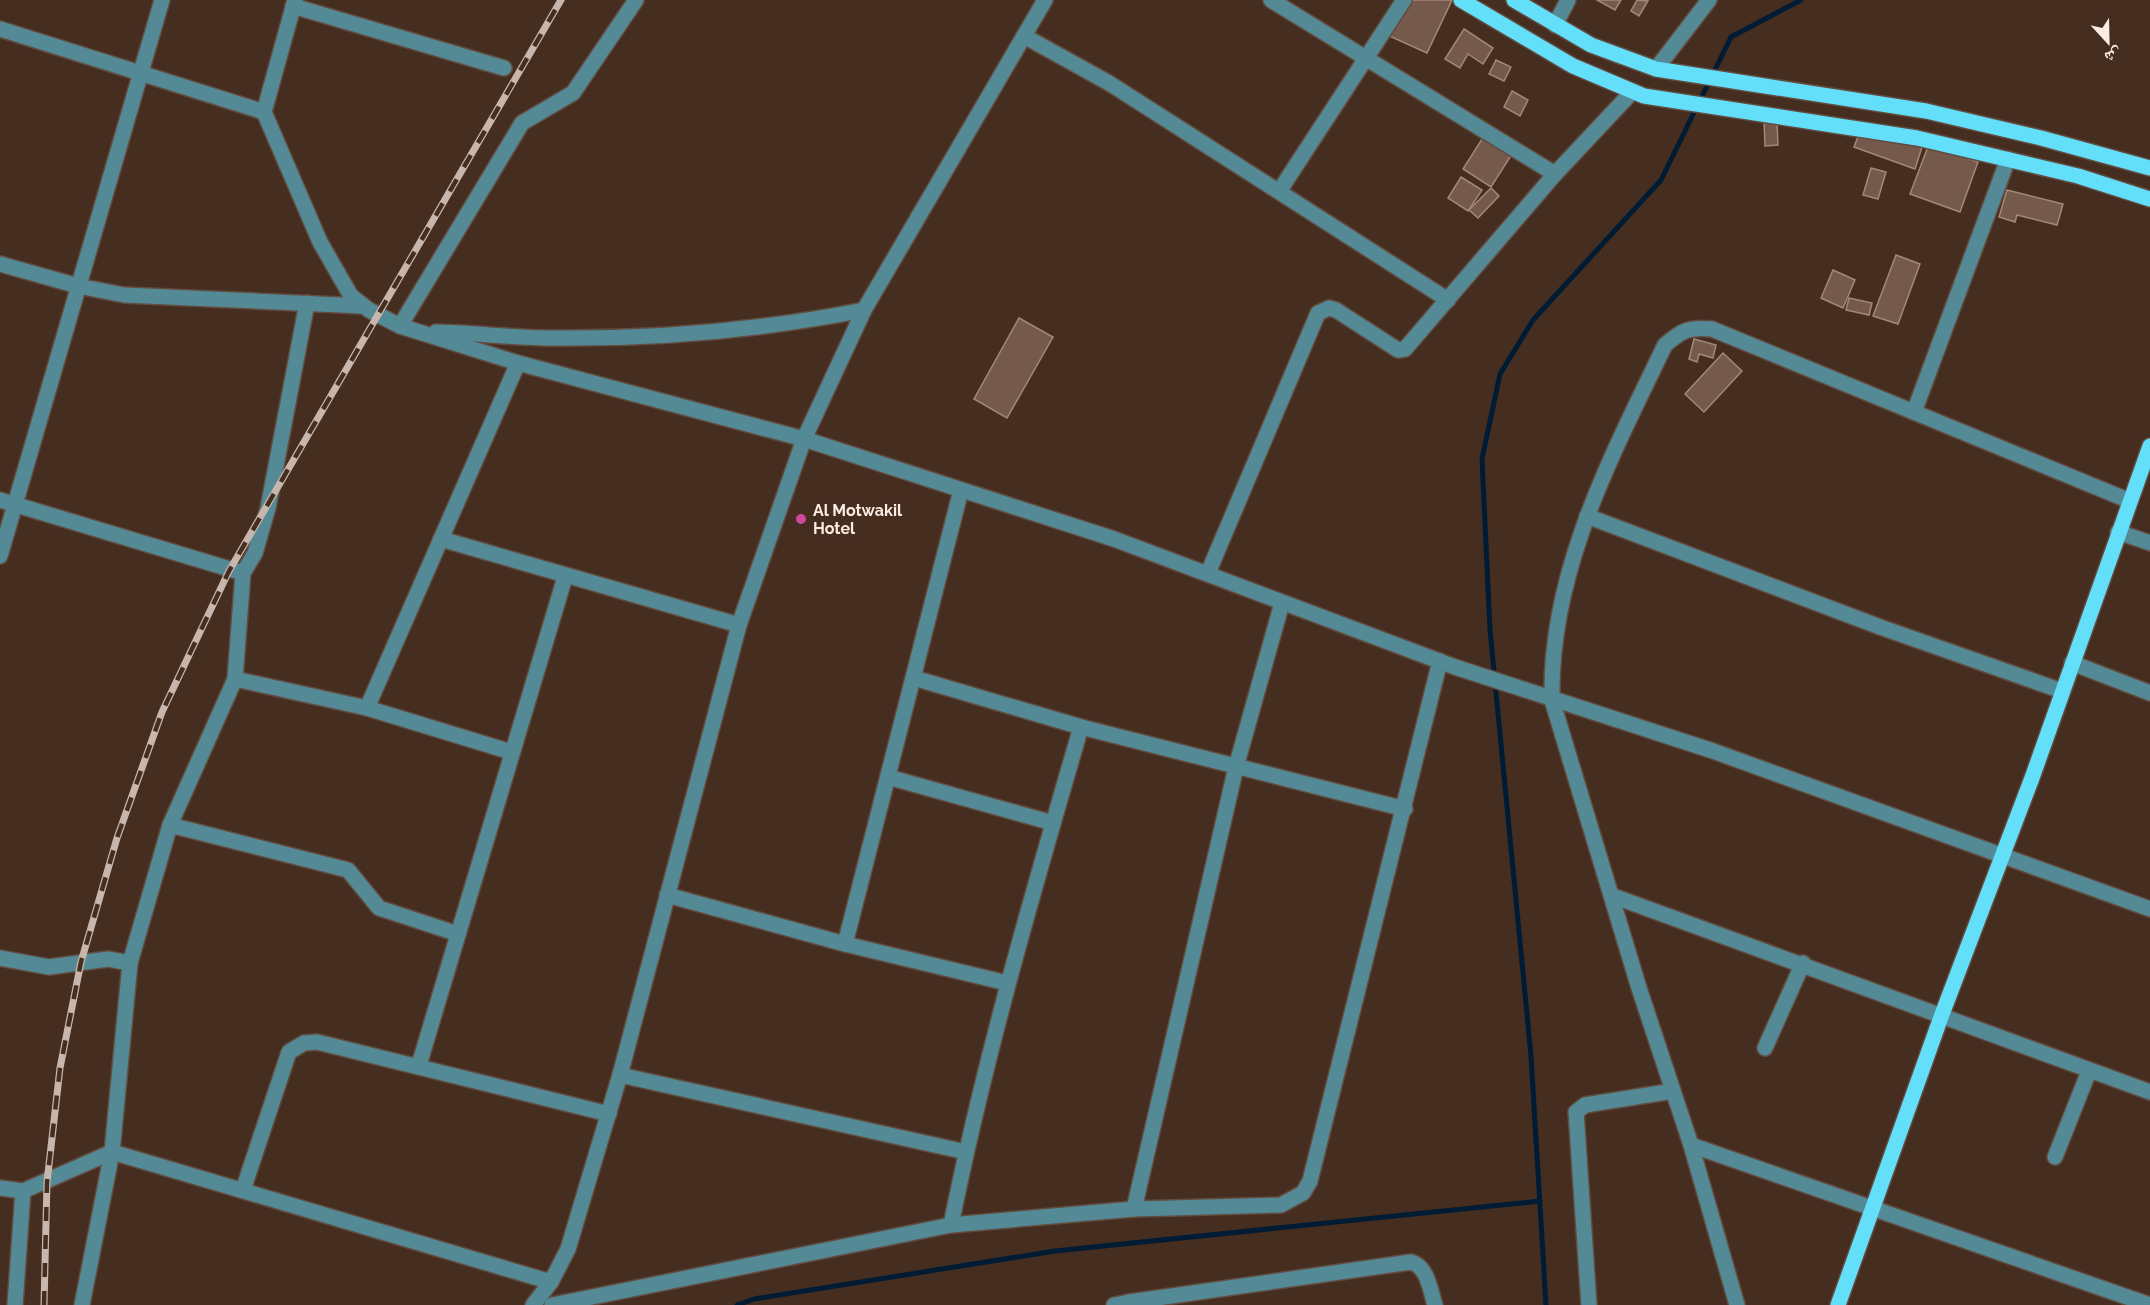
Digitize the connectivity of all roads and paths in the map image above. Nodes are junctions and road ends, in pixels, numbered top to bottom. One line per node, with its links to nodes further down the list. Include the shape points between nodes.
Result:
1 (162, 0): 17 (street)
2 (636, 0): 31 (street, via 573,93 522,123)
3 (1045, 0): 13 (street)
4 (1271, 0): 14 (street)
5 (1404, 0): 14 (street)
6 (1461, 0): 18 (main road, via 1574,66)
7 (1514, 0): 11 (main road)
8 (1568, 0): 11 (street)
9 (1709, 0): 16 (street)
10 (294, 3): 15 (street); 19 (street)
11 (1555, 25): 16 (main road, via 1615,56)
12 (0, 29): 17 (street)
13 (1023, 36): 23 (street, via 1109,83); 30 (street)
14 (1367, 60): 22 (street); 23 (street)
15 (504, 68)
16 (1656, 69): 21 (main road, via 1926,111)
17 (141, 73): 19 (street); 26 (street)
18 (1632, 92): 20 (main road, via 1917,138); 22 (street)
19 (264, 112): 29 (street, via 320,242 351,296)
20 (2008, 159): 24 (main road); 34 (street)
21 (2150, 168)
22 (1555, 174): 27 (street)
23 (1280, 190): 27 (street)
24 (2150, 199)
25 (0, 264): 26 (street)
26 (78, 286): 28 (street, via 150,297); 40 (street)
27 (1448, 300): 47 (street, via 1402,350 1336,310 1329,308 1318,313)
28 (307, 303): 29 (street); 46 (street, via 268,508 255,553)
29 (362, 306): 31 (street)
30 (864, 310): 32 (street, via 737,330 625,336 553,338); 35 (street)
31 (400, 326): 32 (street)
32 (424, 332): 33 (street)
33 (518, 363): 35 (street); 43 (street)
34 (1914, 412): 39 (street); 41 (street, via 1712,329 1692,327 1665,345)
35 (804, 439): 37 (street); 50 (street)
36 (2150, 446): 39 (main road)
37 (961, 490): 47 (street); 53 (street)
38 (0, 500): 40 (street)
39 (2130, 501): 42 (main road)
40 (15, 505): 45 (street); 46 (street)
41 (1587, 516): 55 (street); 57 (street, via 1568,568 1551,661)
42 (2118, 532): 44 (street); 52 (main road)
43 (441, 539): 48 (street); 58 (street)
44 (2150, 543)
45 (0, 556)
46 (243, 573): 54 (street)
47 (1208, 573): 49 (street)
48 (565, 577): 50 (street); 60 (street)
49 (1282, 603): 51 (street); 61 (street)
50 (739, 625): 67 (street)
51 (1440, 661): 57 (street); 63 (street)
52 (2072, 663): 55 (main road); 56 (street)
53 (914, 678): 59 (street); 62 (street)
54 (235, 679): 58 (street); 65 (street)
55 (2062, 691): 66 (main road)
56 (2150, 693)
57 (1552, 699): 66 (street, via 1713,751); 68 (street)
58 (367, 708): 60 (street)
59 (1081, 727): 61 (street); 64 (street)
60 (512, 752): 70 (street)
61 (1236, 767): 63 (street); 91 (street)
62 (888, 777): 64 (street); 71 (street)
63 (1405, 809): 91 (street, via 1310,1182 1303,1193 1281,1205)
64 (1053, 823): 75 (street)
65 (170, 825): 70 (street, via 348,870 379,908); 73 (street)
66 (2004, 856): 69 (street); 76 (main road)
67 (668, 895): 71 (street); 80 (street)
68 (1613, 896): 74 (street); 81 (street)
69 (2150, 909)
70 (458, 934): 78 (street)
71 (845, 944): 75 (street)
72 (0, 958): 73 (street, via 49,967 108,960)
73 (130, 963): 85 (street)
74 (1803, 963): 76 (street); 77 (street)
75 (1007, 983): 86 (street)
76 (1941, 1017): 79 (street); 92 (main road)
77 (1765, 1048)
78 (419, 1065): 83 (street); 89 (street, via 317,1042 296,1046 289,1052)
79 (2090, 1071): 82 (street); 87 (street)
80 (620, 1076): 83 (street); 86 (street)
81 (1673, 1090): 84 (street); 101 (street, via 1585,1105 1576,1112)
82 (2150, 1092)
83 (609, 1114): 94 (street, via 568,1249)
84 (1691, 1145): 92 (street); 102 (street)
85 (112, 1152): 89 (street); 90 (street); 97 (street)
86 (966, 1152): 93 (street)
87 (2055, 1157)
88 (0, 1188): 90 (street)
89 (243, 1190): 94 (street)
90 (23, 1191): 96 (street)
91 (1134, 1209): 93 (street)
92 (1873, 1209): 103 (main road); 104 (street)
93 (951, 1225): 99 (street)
94 (551, 1282): 98 (street)
95 (1124, 1304): 100 (street, via 1411,1262 1418,1264 1426,1276)
96 (15, 1305)
97 (82, 1305)
98 (533, 1305)
99 (552, 1305)
100 (1435, 1305)
101 (1589, 1305)
102 (1737, 1305)
103 (1838, 1305)
104 (2150, 1305)

